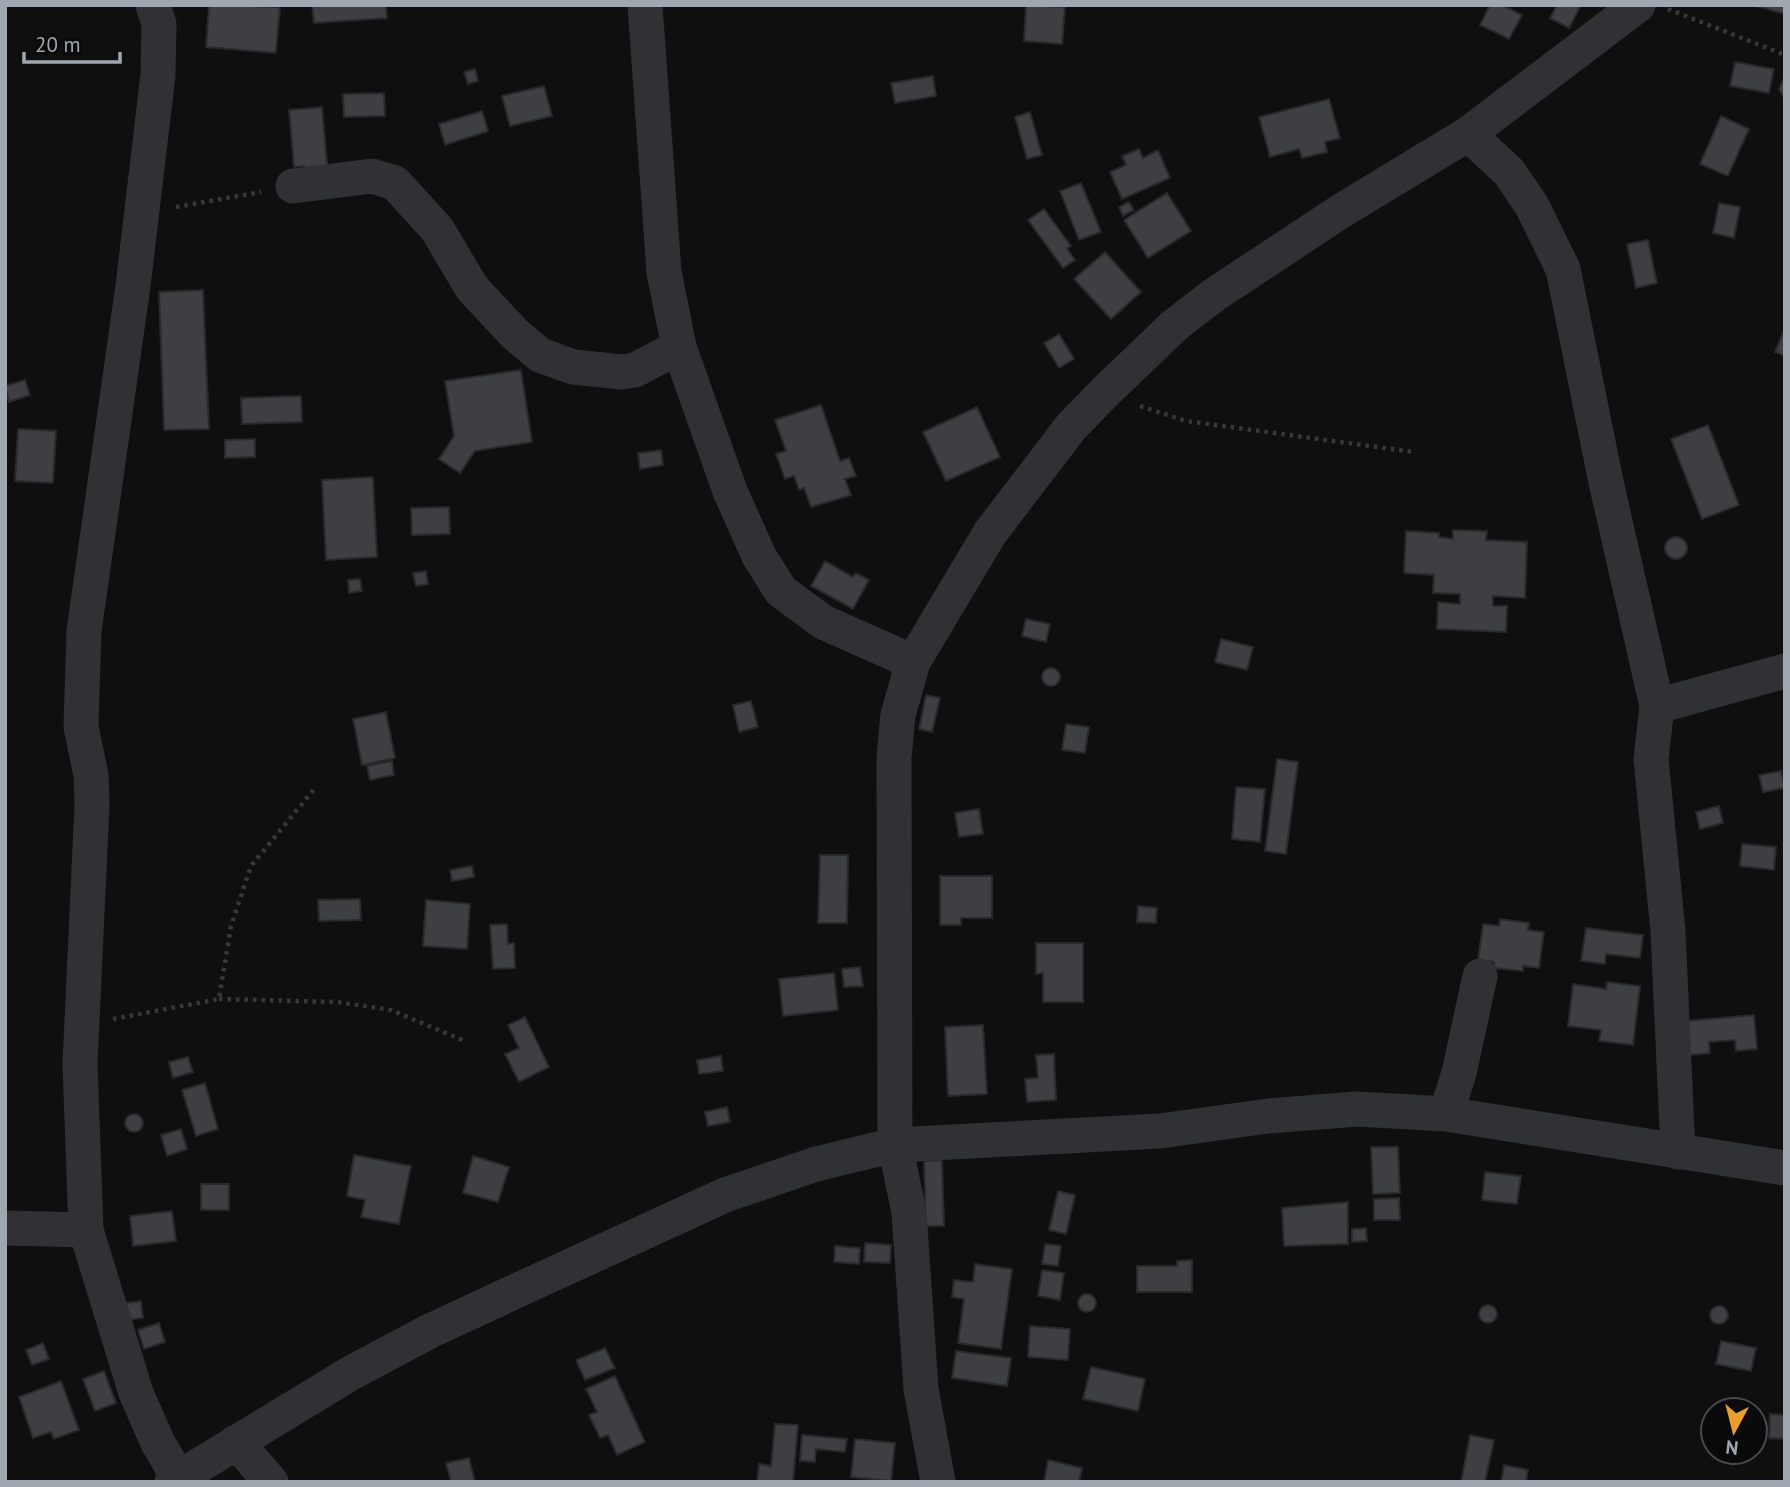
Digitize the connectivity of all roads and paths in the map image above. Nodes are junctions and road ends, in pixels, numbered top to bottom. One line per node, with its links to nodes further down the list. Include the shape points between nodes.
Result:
1 (153, 5): 8 (street, via 159,24 158,75)
2 (645, 5): 9 (street, via 664,272)
3 (1638, 5): 6 (street)
4 (1660, 5): 5 (path)
5 (1785, 55)
6 (1468, 134): 10 (street, via 1213,295); 14 (street, via 1509,172 1532,206 1563,269)
7 (293, 186): 8 (path); 9 (street, via 372,176 395,183 437,229 472,288 540,355 573,367 622,372)
8 (141, 213): 18 (street, via 84,631 81,727 92,805)
9 (679, 347): 12 (street, via 730,491 771,578 795,604 823,622)
10 (1105, 392): 11 (path, via 1186,421); 12 (street, via 1071,428 990,533)
11 (1414, 452)
12 (914, 662): 21 (street, via 898,715 894,757)
13 (1785, 671): 14 (street)
14 (1657, 706): 22 (street, via 1651,759 1668,931)
15 (315, 788): 17 (path, via 251,866 231,926)
16 (1480, 976): 20 (street)
17 (219, 999): 18 (path); 19 (path, via 337,1002 391,1010)
18 (84, 1024): 25 (street, via 80,1064)
19 (467, 1042)
20 (1446, 1114): 21 (street, via 1357,1109 1160,1131); 22 (street)
21 (895, 1145): 26 (street, via 816,1164 725,1195 430,1331); 29 (street, via 909,1212 921,1389)
22 (1678, 1152): 23 (street)
23 (1785, 1168)
24 (5, 1228): 25 (street)
25 (86, 1230): 27 (street, via 136,1393)
26 (236, 1442): 27 (street); 28 (street)
27 (175, 1479)
28 (271, 1482)
29 (938, 1482)

